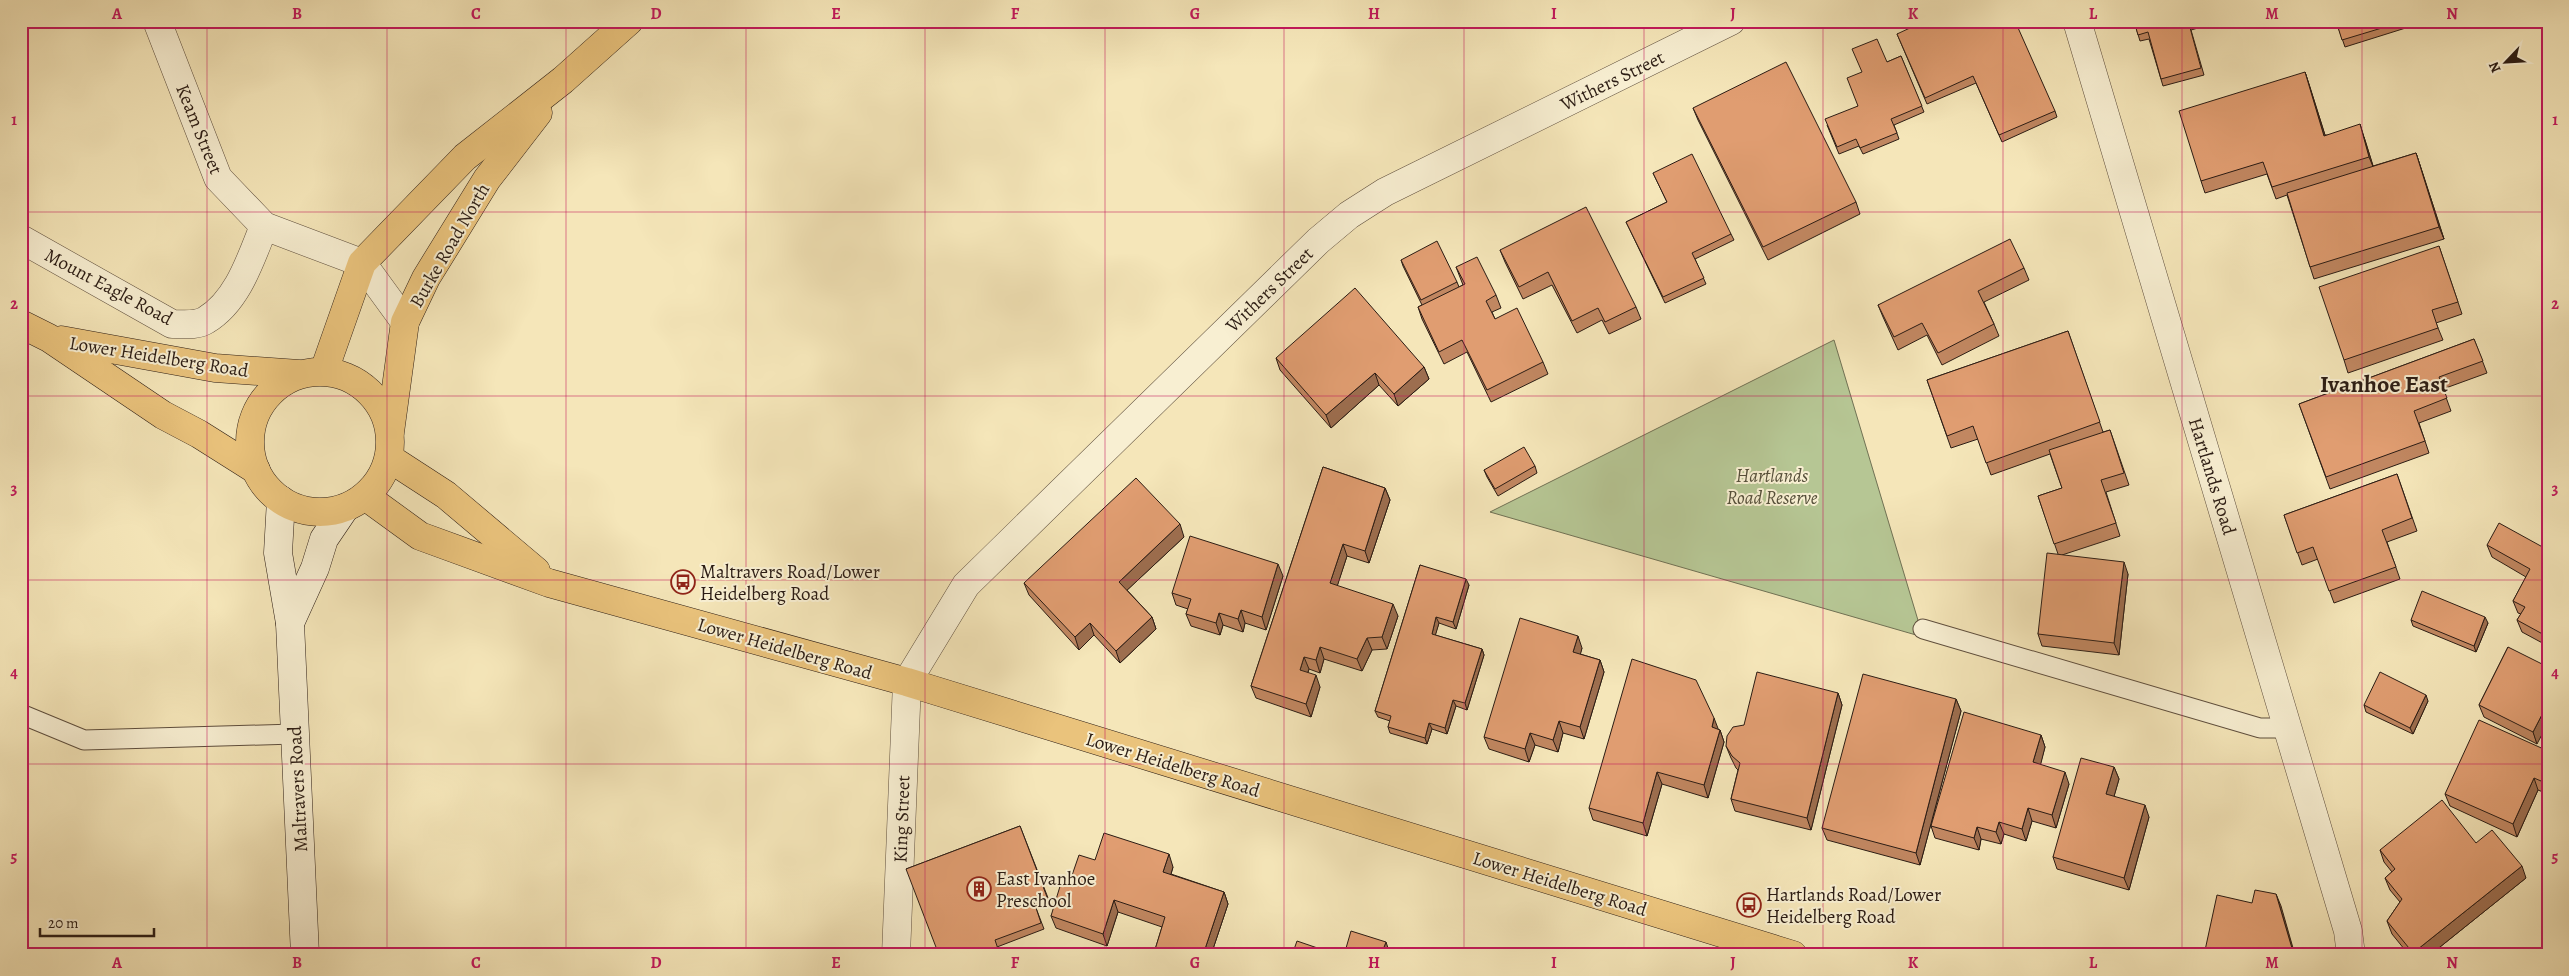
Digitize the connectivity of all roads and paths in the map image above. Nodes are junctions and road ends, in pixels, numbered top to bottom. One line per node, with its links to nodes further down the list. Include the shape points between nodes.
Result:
1 (157, 21): 6 (street, Keam Street, via 218,178)
2 (629, 21): 5 (main road, Burke Road North)
3 (1731, 21): 20 (street, Withers Street, via 1385,192 1349,215 1318,241 966,585)
4 (2077, 21): 22 (street, Hartlands Road)
5 (563, 80): 8 (main road, Burke Road North, via 465,157); 9 (main road, Burke Road North, via 487,179 426,278)
6 (264, 226): 7 (street, Mount Eagle Road, via 242,276 226,302 206,321 190,324 172,324); 8 (street, Keam Street)
7 (21, 240)
8 (362, 263): 9 (street); 12 (main road, Burke Road North)
9 (405, 322): 13 (main road, Burke Road North)
10 (21, 324): 11 (main road, Lower Heidelberg Road)
11 (49, 338): 12 (main road, Lower Heidelberg Road, via 215,368); 14 (main road, Lower Heidelberg Road, via 163,415)
12 (312, 373): 13 (main road, via 348,377 369,391 383,410); 14 (main road, via 273,390 258,409 250,446)
13 (390, 446): 16 (main road, via 380,478); 17 (main road, Lower Heidelberg Road)
14 (256, 470): 15 (main road)
15 (281, 500): 16 (main road, via 304,510 322,512); 18 (street, Maltravers Road, via 278,553)
16 (355, 502): 17 (main road, Lower Heidelberg Road, via 420,536); 18 (street, Maltravers Road, via 324,540 316,568)
17 (549, 583): 20 (main road, Lower Heidelberg Road)
18 (290, 623): 23 (street, Maltravers Road)
19 (1923, 629): 22 (lane, via 2260,728)
20 (907, 682): 26 (street, King Street); 27 (main road, Lower Heidelberg Road)
21 (21, 714): 23 (lane, via 84,740)
22 (2289, 728): 24 (street, Hartlands Road)
23 (294, 734): 25 (street, Maltravers Road)
24 (2350, 943): 28 (street, Hartlands Road)
25 (305, 955)
26 (896, 955)
27 (1793, 955)
28 (2362, 955)

